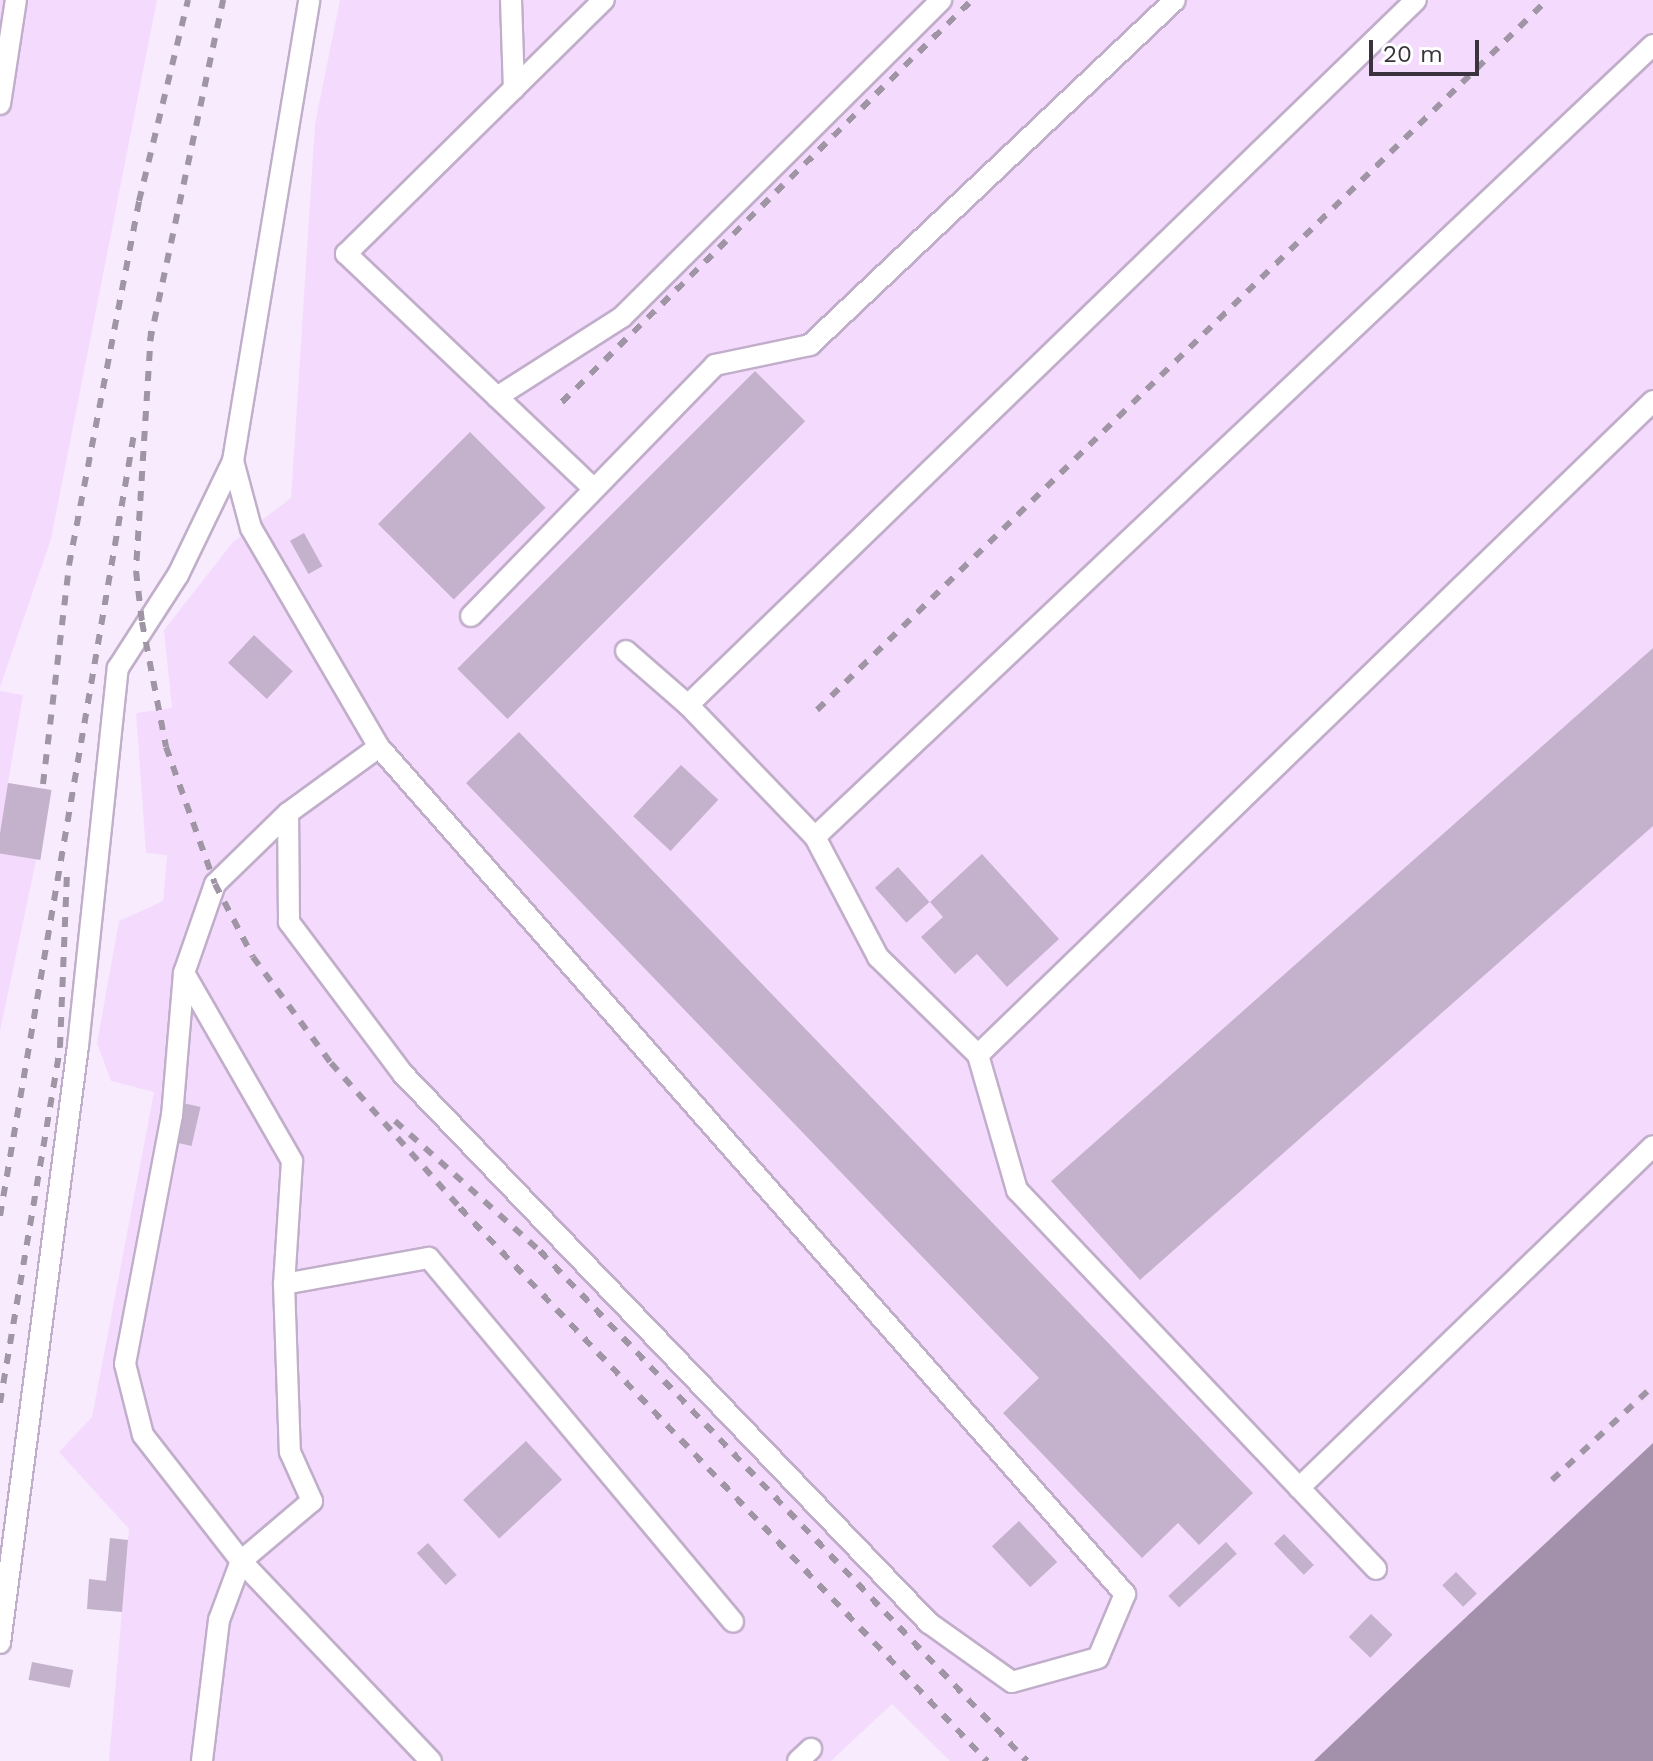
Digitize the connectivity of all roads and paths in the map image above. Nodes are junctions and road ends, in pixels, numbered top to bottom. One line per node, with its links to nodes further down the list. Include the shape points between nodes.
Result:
1 (16, 0): 10 (lane)
2 (309, 0): 13 (lane)
3 (511, 0): 9 (lane)
4 (604, 0): 9 (lane)
5 (941, 0): 11 (lane, via 622,317)
6 (1175, 0): 14 (lane, via 810,345 715,365)
7 (1416, 0): 17 (lane)
8 (1653, 45): 20 (lane)
9 (514, 89): 11 (lane, via 346,254)
10 (0, 104)
11 (497, 397): 14 (lane)
12 (1653, 401): 22 (lane)
13 (233, 461): 18 (lane, via 251,528); 29 (lane, via 178,575 118,668 78,1046)
14 (594, 489): 15 (lane)
15 (471, 616)
16 (626, 651): 17 (lane)
17 (688, 705): 20 (lane)
18 (379, 747): 19 (lane); 19 (lane, via 1125,1594 1098,1658 1012,1682 929,1623 545,1223 403,1074 289,922)
19 (288, 813): 21 (lane, via 215,884)
20 (815, 837): 22 (lane, via 878,957)
21 (184, 973): 24 (lane, via 292,1161); 26 (lane, via 172,1115 125,1364 143,1435)
22 (978, 1055): 25 (lane, via 1017,1190)
23 (1653, 1146): 25 (lane)
24 (284, 1284): 26 (lane, via 290,1452 312,1501); 28 (lane, via 429,1258)
25 (1299, 1488): 27 (lane)
26 (241, 1561): 30 (lane, via 219,1620); 31 (lane)
27 (1376, 1569)
28 (733, 1622)
29 (0, 1643)
30 (202, 1761)
31 (431, 1761)

